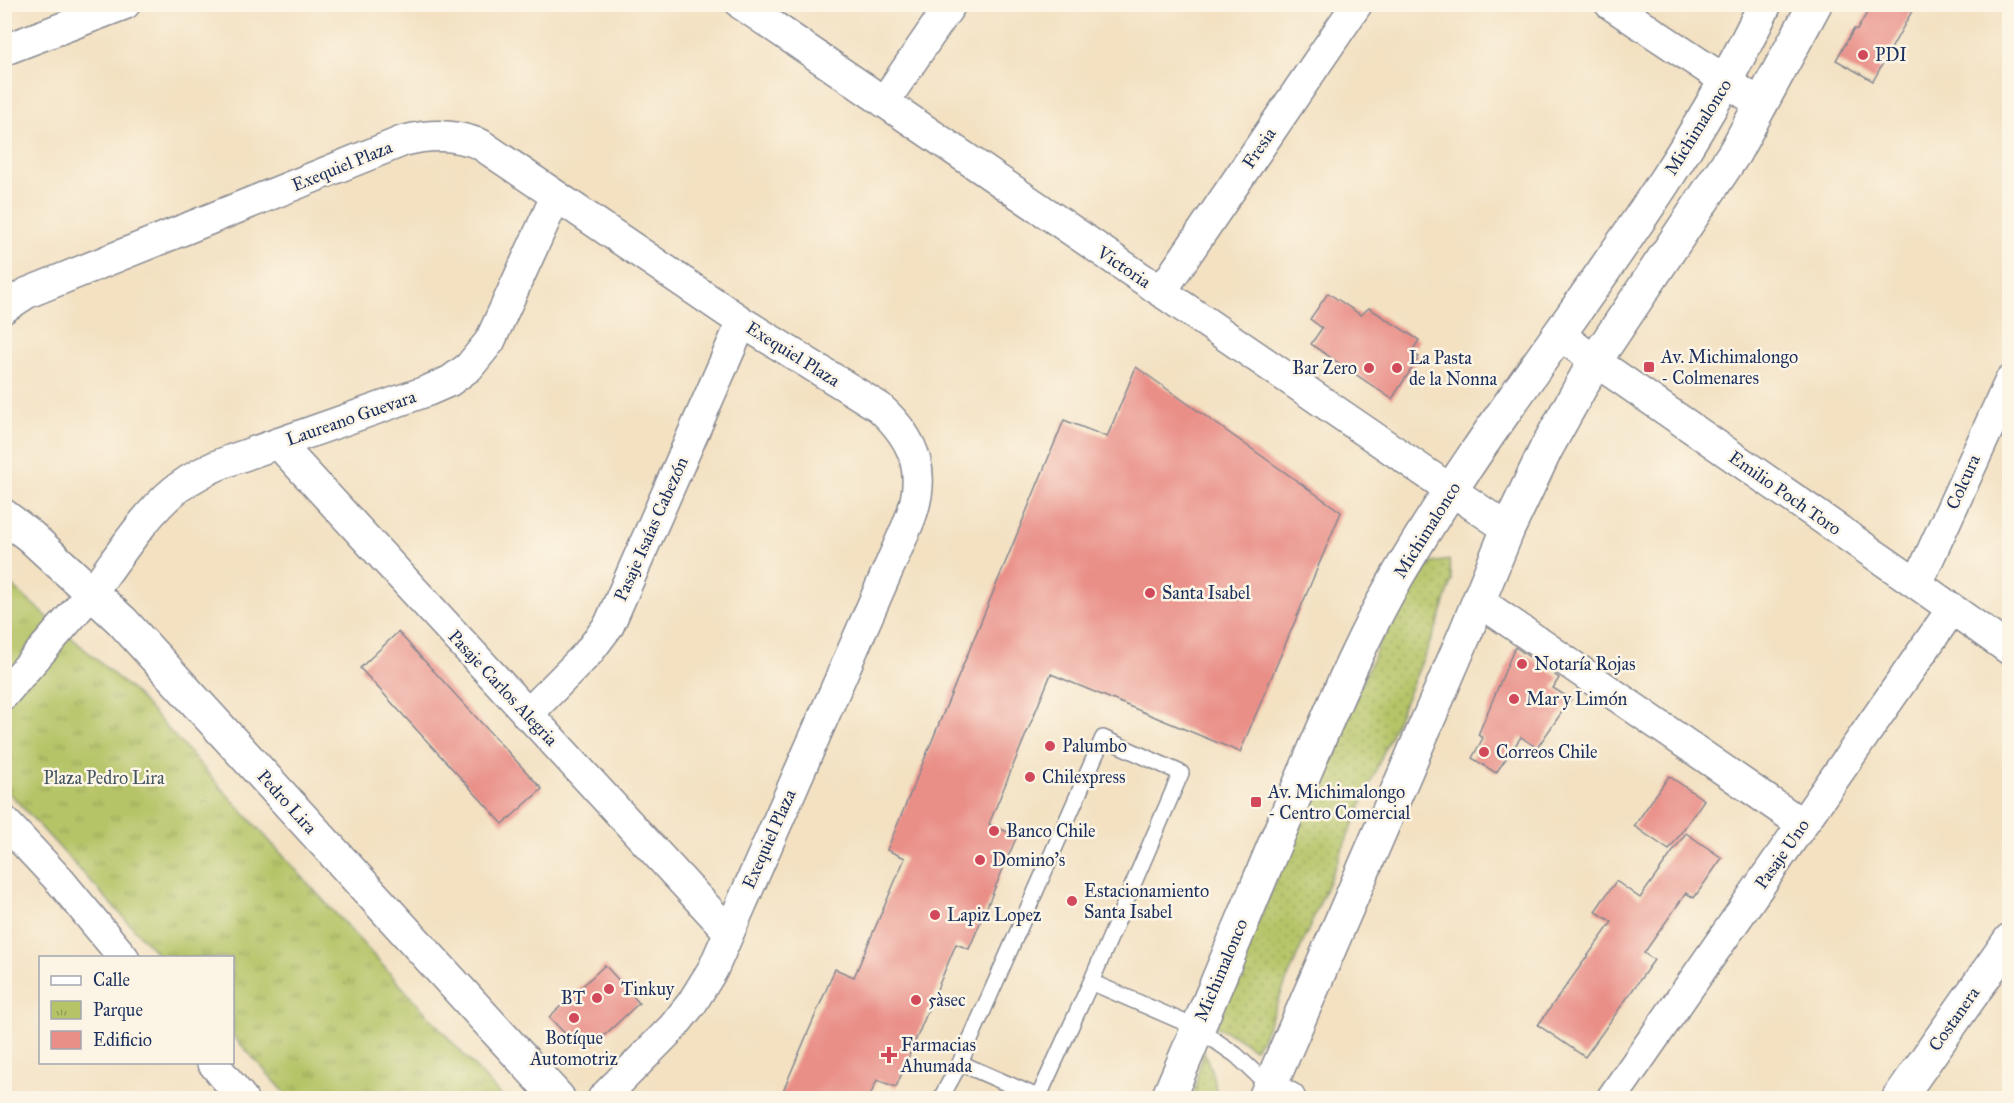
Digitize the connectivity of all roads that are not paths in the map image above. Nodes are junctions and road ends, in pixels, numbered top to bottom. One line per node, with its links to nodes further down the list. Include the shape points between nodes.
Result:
1 (125, 4): 8 (street)
2 (741, 4): 10 (street, Victoria)
3 (951, 4): 10 (street)
4 (1357, 4): 13 (street, Fresia)
5 (1610, 4): 9 (street)
6 (1765, 4): 9 (main road, Michimalonco)
7 (1815, 4): 11 (main road)
8 (4, 50)
9 (1726, 82): 11 (street); 16 (main road, Michimalonco)
10 (884, 102): 13 (street, Victoria)
11 (1762, 105): 17 (main road, via 1726,166)
12 (556, 196): 14 (street, Exequiel Plaza, via 480,144 445,134 424,135 27,294); 15 (street, Exequiel Plaza); 19 (street, Laureano Guevara, via 490,341 469,367 427,391)
13 (1161, 292): 20 (street, Victoria)
14 (4, 308)
15 (742, 322): 29 (street, Pasaje Isaías Cabezón, via 609,625 588,653); 32 (street, Exequiel Plaza, via 879,407 907,438 918,475 908,524)
16 (1560, 335): 17 (street, Emilio Poch Toro); 20 (main road, Michimalonco)
17 (1595, 362): 22 (main road, via 1546,449); 23 (street, Emilio Poch Toro)
18 (2010, 381): 23 (street, Colcura)
19 (278, 443): 24 (street, Laureano Guevara, via 210,468 174,492 111,564); 29 (street, Pasaje Carlos Alegria)
20 (1452, 490): 22 (street, Victoria); 36 (main road, Michimalonco, via 1400,572 1358,651)
21 (4, 516): 24 (main road, Pedro Lira)
22 (1508, 529): 25 (main road)
23 (1917, 584): 26 (street, Emilio Poch Toro)
24 (92, 592): 28 (street, Laureano Guevara); 41 (main road, Pedro Lira)
25 (1479, 601): 31 (street); 39 (main road)
26 (1952, 609): 27 (street, Emilio Poch Toro); 31 (street, Pasaje Uno)
27 (2010, 650)
28 (4, 694)
29 (527, 715): 32 (street, Pasaje Carlos Alegria)
30 (4, 821): 34 (street)
31 (1802, 824): 46 (street, Pasaje Uno)
32 (729, 932): 42 (street, Exequiel Plaza, via 692,1003)
33 (2010, 940): 47 (main road, Costanera)
34 (123, 956)
35 (1091, 982): 36 (lane); 37 (lane, via 1181,772 1103,738); 44 (lane)
36 (1197, 1028): 39 (lane, via 1236,1055); 45 (main road, Michimalonco)
37 (960, 1063): 43 (lane); 44 (lane)
38 (214, 1064): 40 (street)
39 (1275, 1094)
40 (242, 1098)
41 (558, 1098)
42 (603, 1098)
43 (941, 1098)
44 (1039, 1098)
45 (1168, 1098)
46 (1612, 1098)
47 (1899, 1098)

